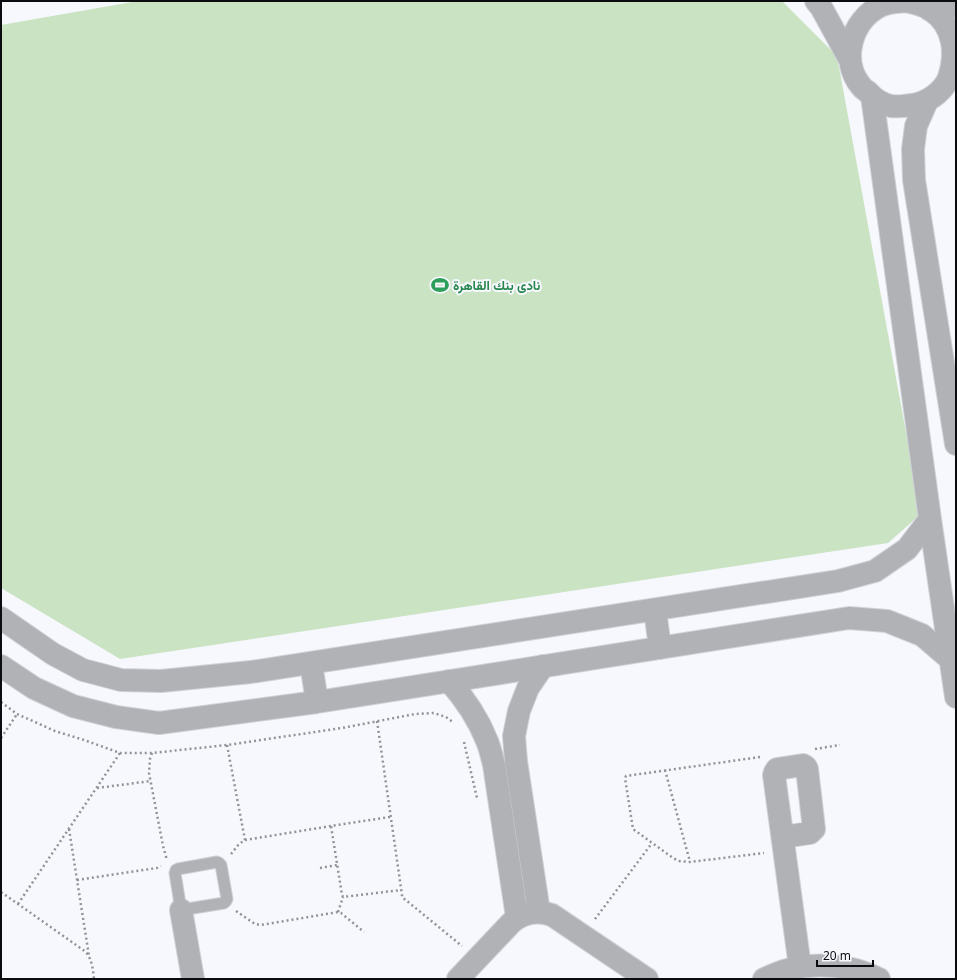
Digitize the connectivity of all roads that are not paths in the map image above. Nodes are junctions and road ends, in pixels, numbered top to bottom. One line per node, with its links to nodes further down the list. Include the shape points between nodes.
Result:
1 (816, 1): 5 (street, via 822,7)
2 (906, 1): 4 (street); 5 (street, via 881,6 860,22 850,47)
3 (956, 6): 4 (street)
4 (930, 10): 6 (street, via 947,26 952,37)
5 (850, 60): 7 (street, via 861,86)
6 (955, 60): 8 (street, via 945,84)
7 (872, 96): 8 (street, via 891,106 903,107); 10 (street)
8 (927, 101): 9 (street, via 916,126)
9 (913, 149): 10 (street); 11 (street, via 914,180)
10 (879, 153): 12 (street)
11 (956, 440)
12 (930, 519): 13 (street, via 907,549 875,571 838,581); 16 (street)
13 (655, 610): 15 (street); 17 (street)
14 (1, 618): 17 (street, via 53,654 83,670 121,680 161,681)
15 (660, 648): 16 (street, via 849,618 887,621 922,635); 19 (street)
16 (950, 659): 21 (street)
17 (311, 663): 22 (street)
18 (1, 666): 22 (street, via 34,688 74,706 116,717 159,723)
19 (543, 666): 20 (street); 25 (street, via 528,688 518,711 514,736)
20 (449, 681): 22 (street); 26 (street, via 477,720 494,764)
21 (956, 697)
22 (317, 702)
23 (784, 844): 27 (street)
24 (181, 910): 24 (lane, via 176,870 219,863 227,899 224,903); 28 (street)
25 (539, 912): 26 (street); 30 (street, via 552,915)
26 (517, 917): 29 (street)
27 (800, 967): 31 (street); 32 (street, via 821,965 850,968)
28 (193, 979)
29 (458, 979)
30 (647, 979)
31 (764, 979)
32 (879, 979)

